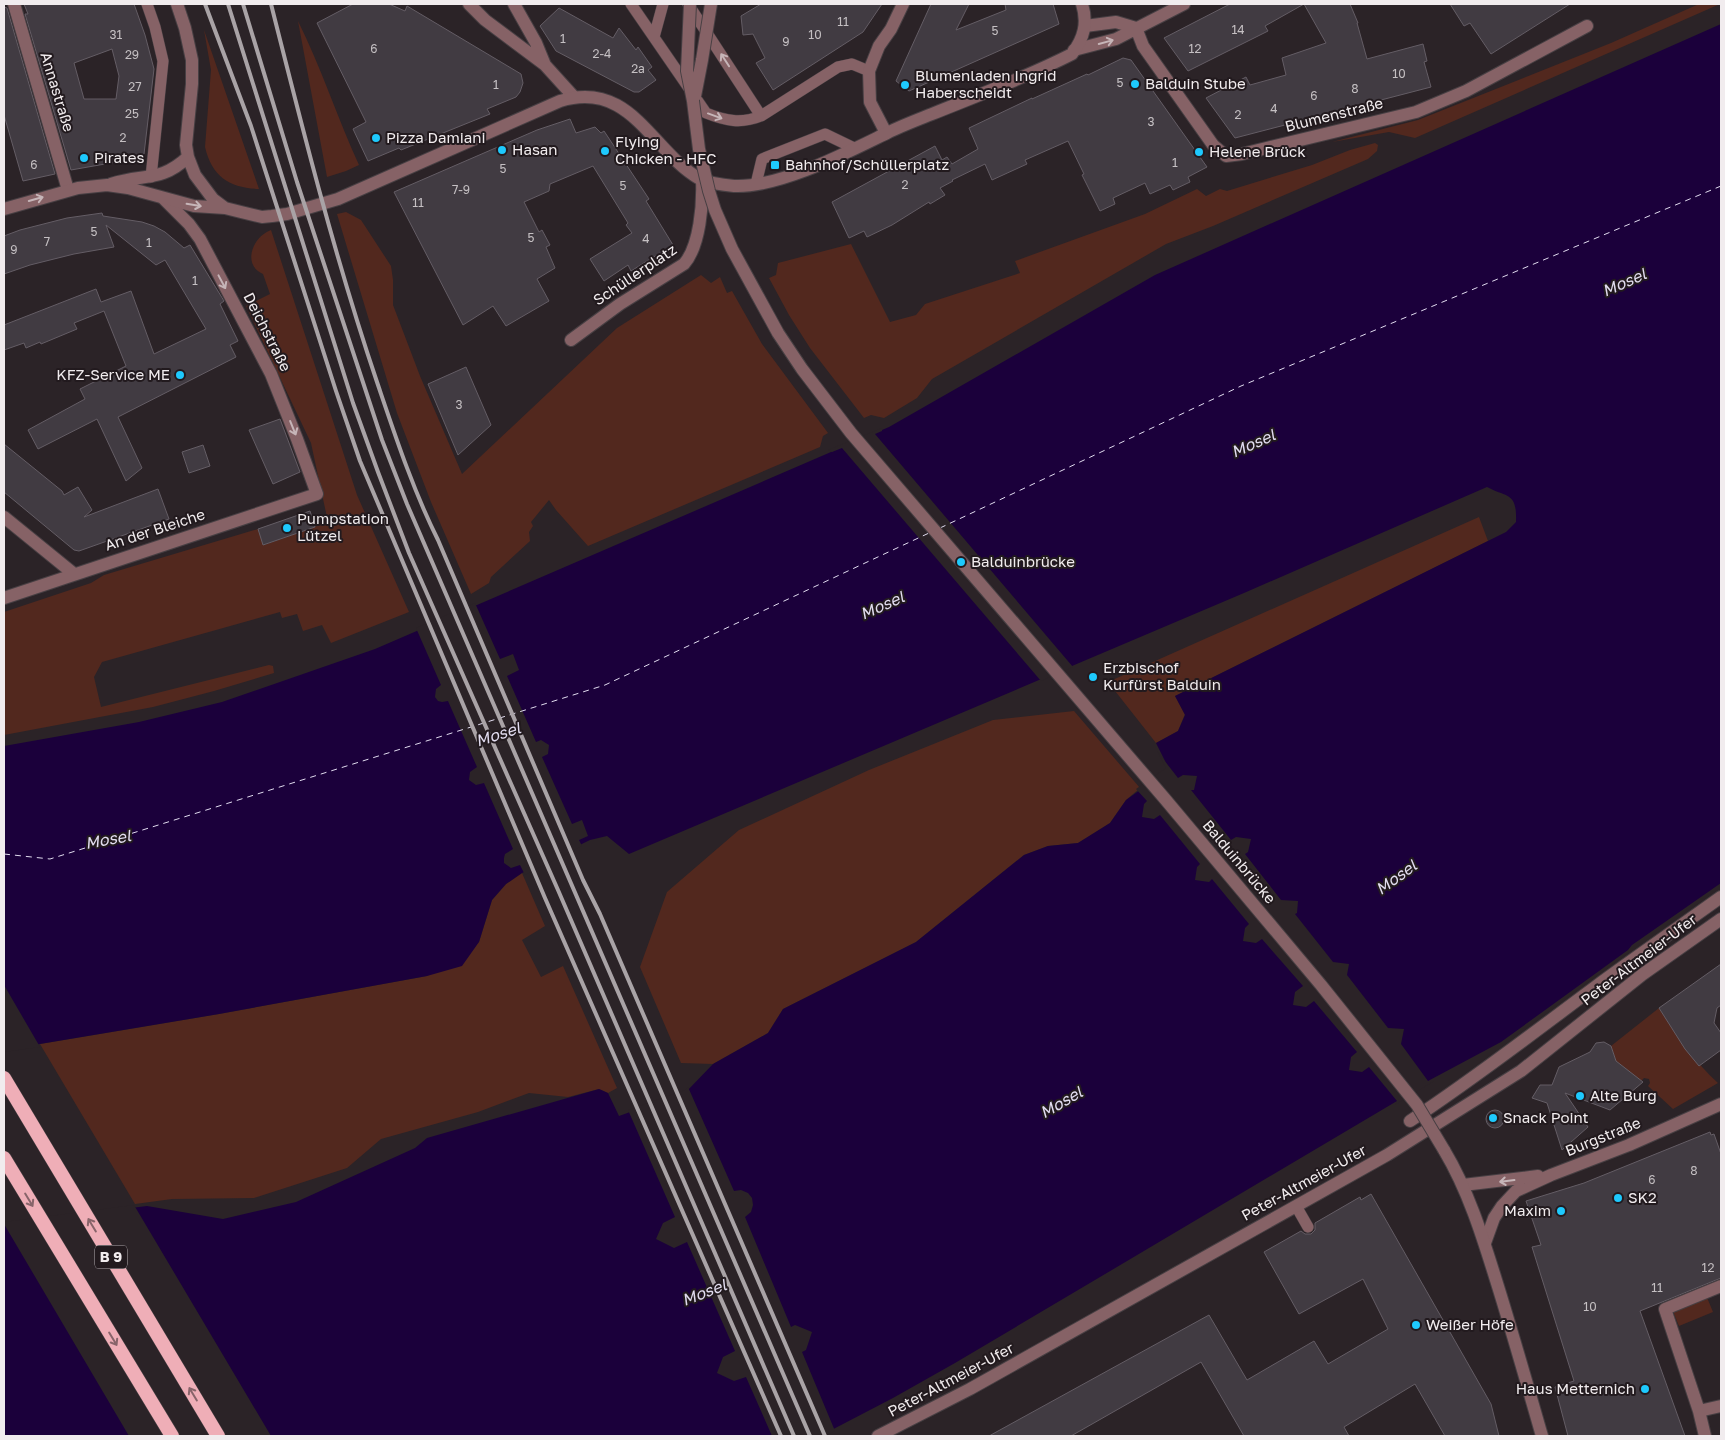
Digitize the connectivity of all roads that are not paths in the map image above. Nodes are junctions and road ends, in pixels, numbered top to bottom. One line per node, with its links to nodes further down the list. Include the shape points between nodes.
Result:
1 (14, 4): 30 (street, Annastraße)
2 (147, 4): 26 (lane, via 163,61)
3 (177, 4): 25 (street, via 192,60)
4 (469, 4): 18 (street)
5 (514, 4): 18 (street)
6 (631, 4): 16 (lane)
7 (663, 4): 16 (lane)
8 (689, 4): 21 (street, Balduinbrücke, bridge, via 687,71); 22 (lane, one-way to 8)
9 (711, 4): 21 (street, Balduinbrücke, bridge)
10 (903, 4): 19 (street)
11 (1082, 4): 15 (street)
12 (1184, 4): 14 (street)
13 (1588, 26): 14 (street, Blumenstraße, via 1466,92 1416,112 1226,156 1213,145 1143,46)
14 (1136, 28): 15 (street, via 1116,22); 17 (street, one-way to 14, via 1116,39)
15 (1084, 29): 17 (street)
16 (654, 37): 22 (lane, one-way to 22, via 706,113 735,122)
17 (1074, 50): 23 (street, via 1072,54 999,87)
18 (545, 65): 20 (street)
19 (869, 71): 22 (lane, via 852,64 838,67); 23 (street, via 870,102)
20 (574, 97): 27 (street, via 603,100 624,108 684,168); 32 (street, via 338,199 262,217)
21 (694, 101): 46 (street, Balduinbrücke, bridge, via 699,149 715,210 759,300 802,368 851,433 1321,985 1417,1105)
22 (761, 116)
23 (886, 133): 24 (street)
24 (854, 148): 28 (street, via 784,177); 28 (lane, via 824,134 762,159)
25 (188, 157): 26 (street, via 170,171); 32 (street, via 204,189)
26 (151, 177): 29 (street)
27 (702, 180): 28 (street, via 734,186); 34 (street, Schüllerplatz, via 703,203 690,257)
28 (756, 184)
29 (107, 185): 30 (street); 31 (street)
30 (68, 190): 33 (street, one-way to 30)
31 (164, 199): 32 (street, one-way to 32, via 194,206); 35 (street, Deichstraße, one-way to 35, via 190,224 200,239 271,374)
32 (225, 208)
33 (4, 209)
34 (571, 340)
35 (317, 494): 37 (street, An der Bleiche)
36 (4, 516): 37 (street)
37 (74, 574): 38 (street, An der Bleiche)
38 (4, 598)
39 (1721, 897): 43 (street, Peter-Altmeier-Ufer, via 1509,1053)
40 (1721, 919): 47 (street, Peter-Altmeier-Ufer, via 1643,974 1521,1071 1386,1155)
41 (4, 1078): 54 (highway, B 9, one-way to 41)
42 (1720, 1109): 45 (street, Burgstraße)
43 (1410, 1121)
44 (4, 1158): 53 (highway, B 9, one-way to 53)
45 (1550, 1175): 46 (street, Burgstraße, one-way to 46); 49 (street, Burgstraße, via 1516,1192 1505,1202)
46 (1462, 1185): 49 (street, Balduinbrücke)
47 (1296, 1206): 48 (lane); 55 (street, Peter-Altmeier-Ufer, via 970,1390)
48 (1308, 1227)
49 (1484, 1243): 56 (street, Balduinbrücke)
50 (1721, 1286): 52 (street, via 1664,1309)
51 (1721, 1406): 52 (street)
52 (1698, 1412): 57 (street)
53 (172, 1436)
54 (218, 1436)
55 (878, 1436)
56 (1542, 1436)
57 (1705, 1436)

